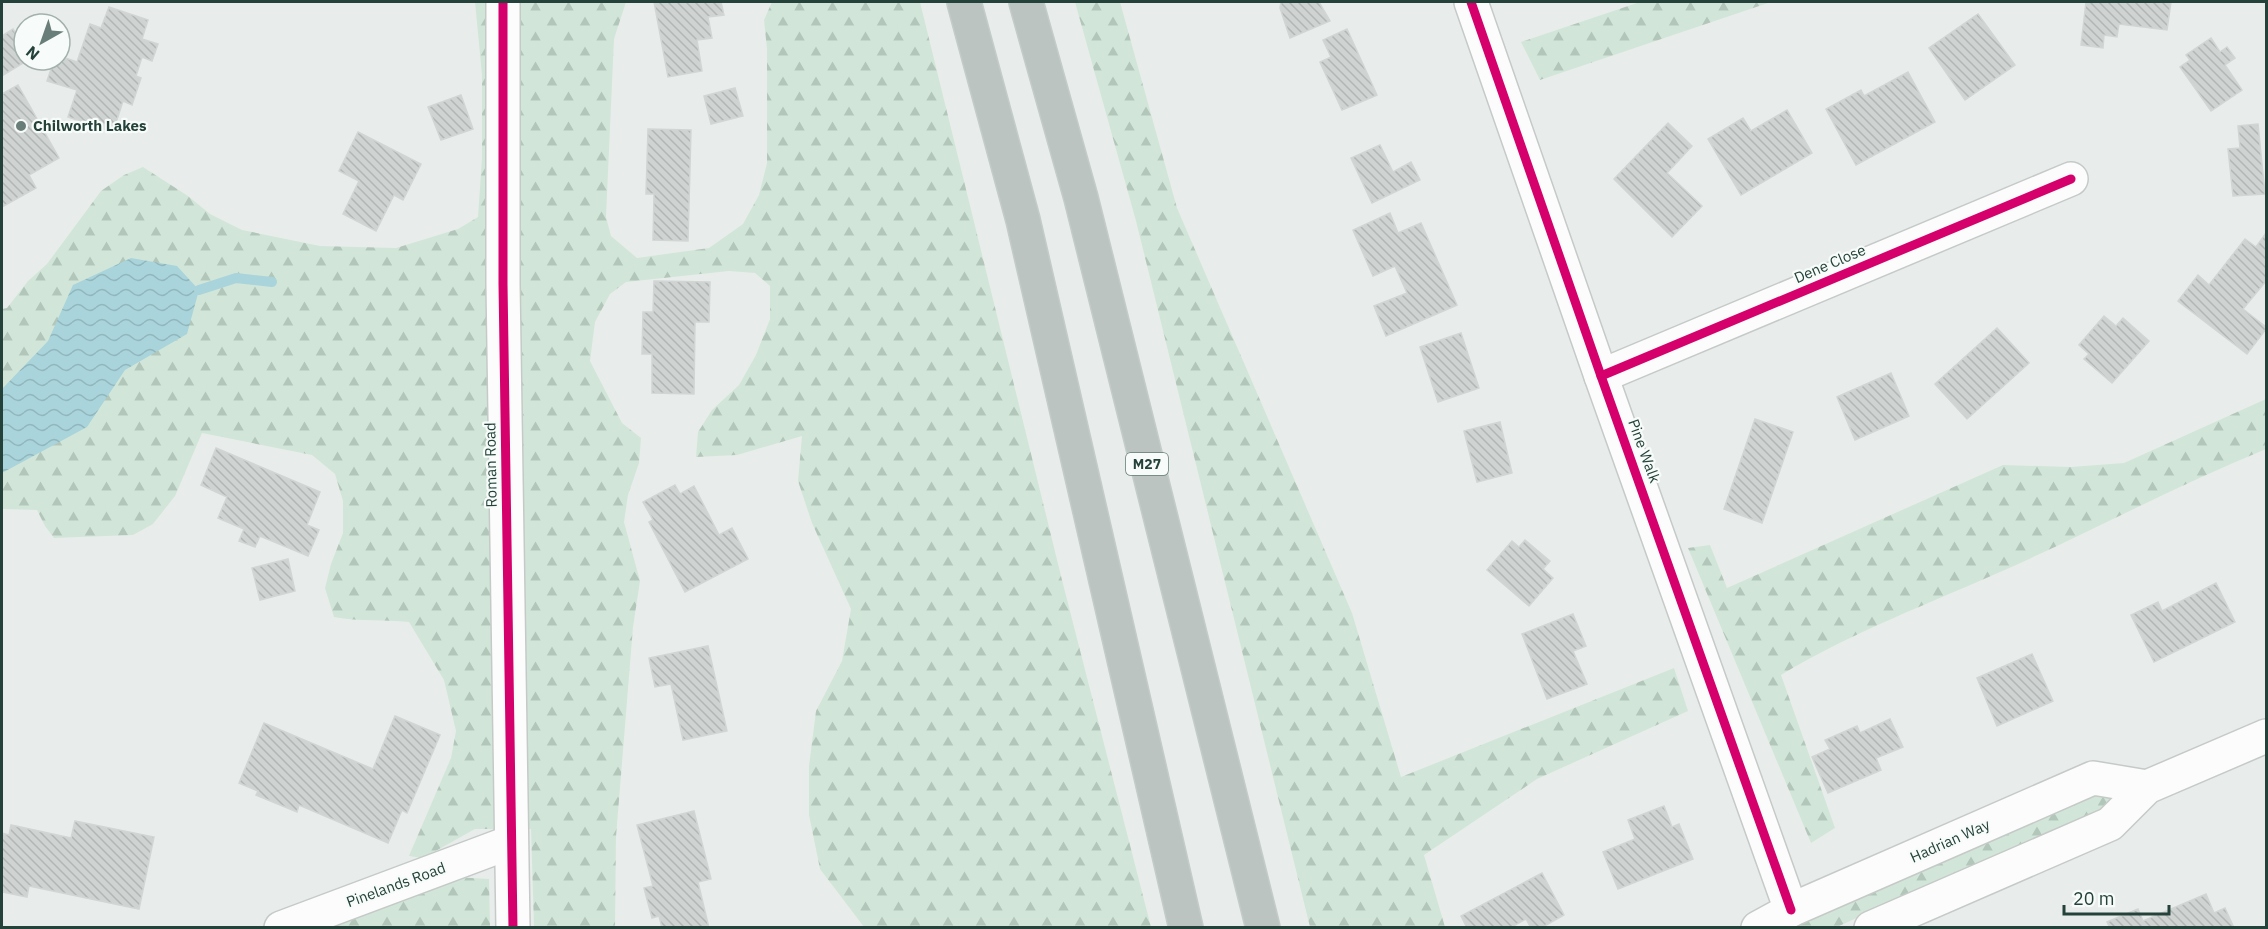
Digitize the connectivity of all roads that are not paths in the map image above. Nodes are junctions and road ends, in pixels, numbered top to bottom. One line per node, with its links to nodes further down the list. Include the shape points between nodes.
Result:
1 (503, 2): 9 (street, Roman Road)
2 (964, 2): 13 (highway, via 1023,220)
3 (1026, 2): 14 (highway, M27, via 1081,198)
4 (1471, 2): 6 (street, Pine Walk)
5 (2071, 179): 6 (street, Dene Close)
6 (1601, 376): 10 (street, Pine Walk)
7 (2266, 736): 8 (street)
8 (2147, 787): 10 (street, Hadrian Way, via 2093,778); 16 (street, via 2110,824)
9 (511, 842): 11 (street, Pinelands Road); 12 (street, Roman Road)
10 (1791, 910): 15 (street, Hadrian Way)
11 (281, 927)
12 (513, 927)
13 (1186, 927)
14 (1263, 927)
15 (1758, 927)
16 (1870, 927)

